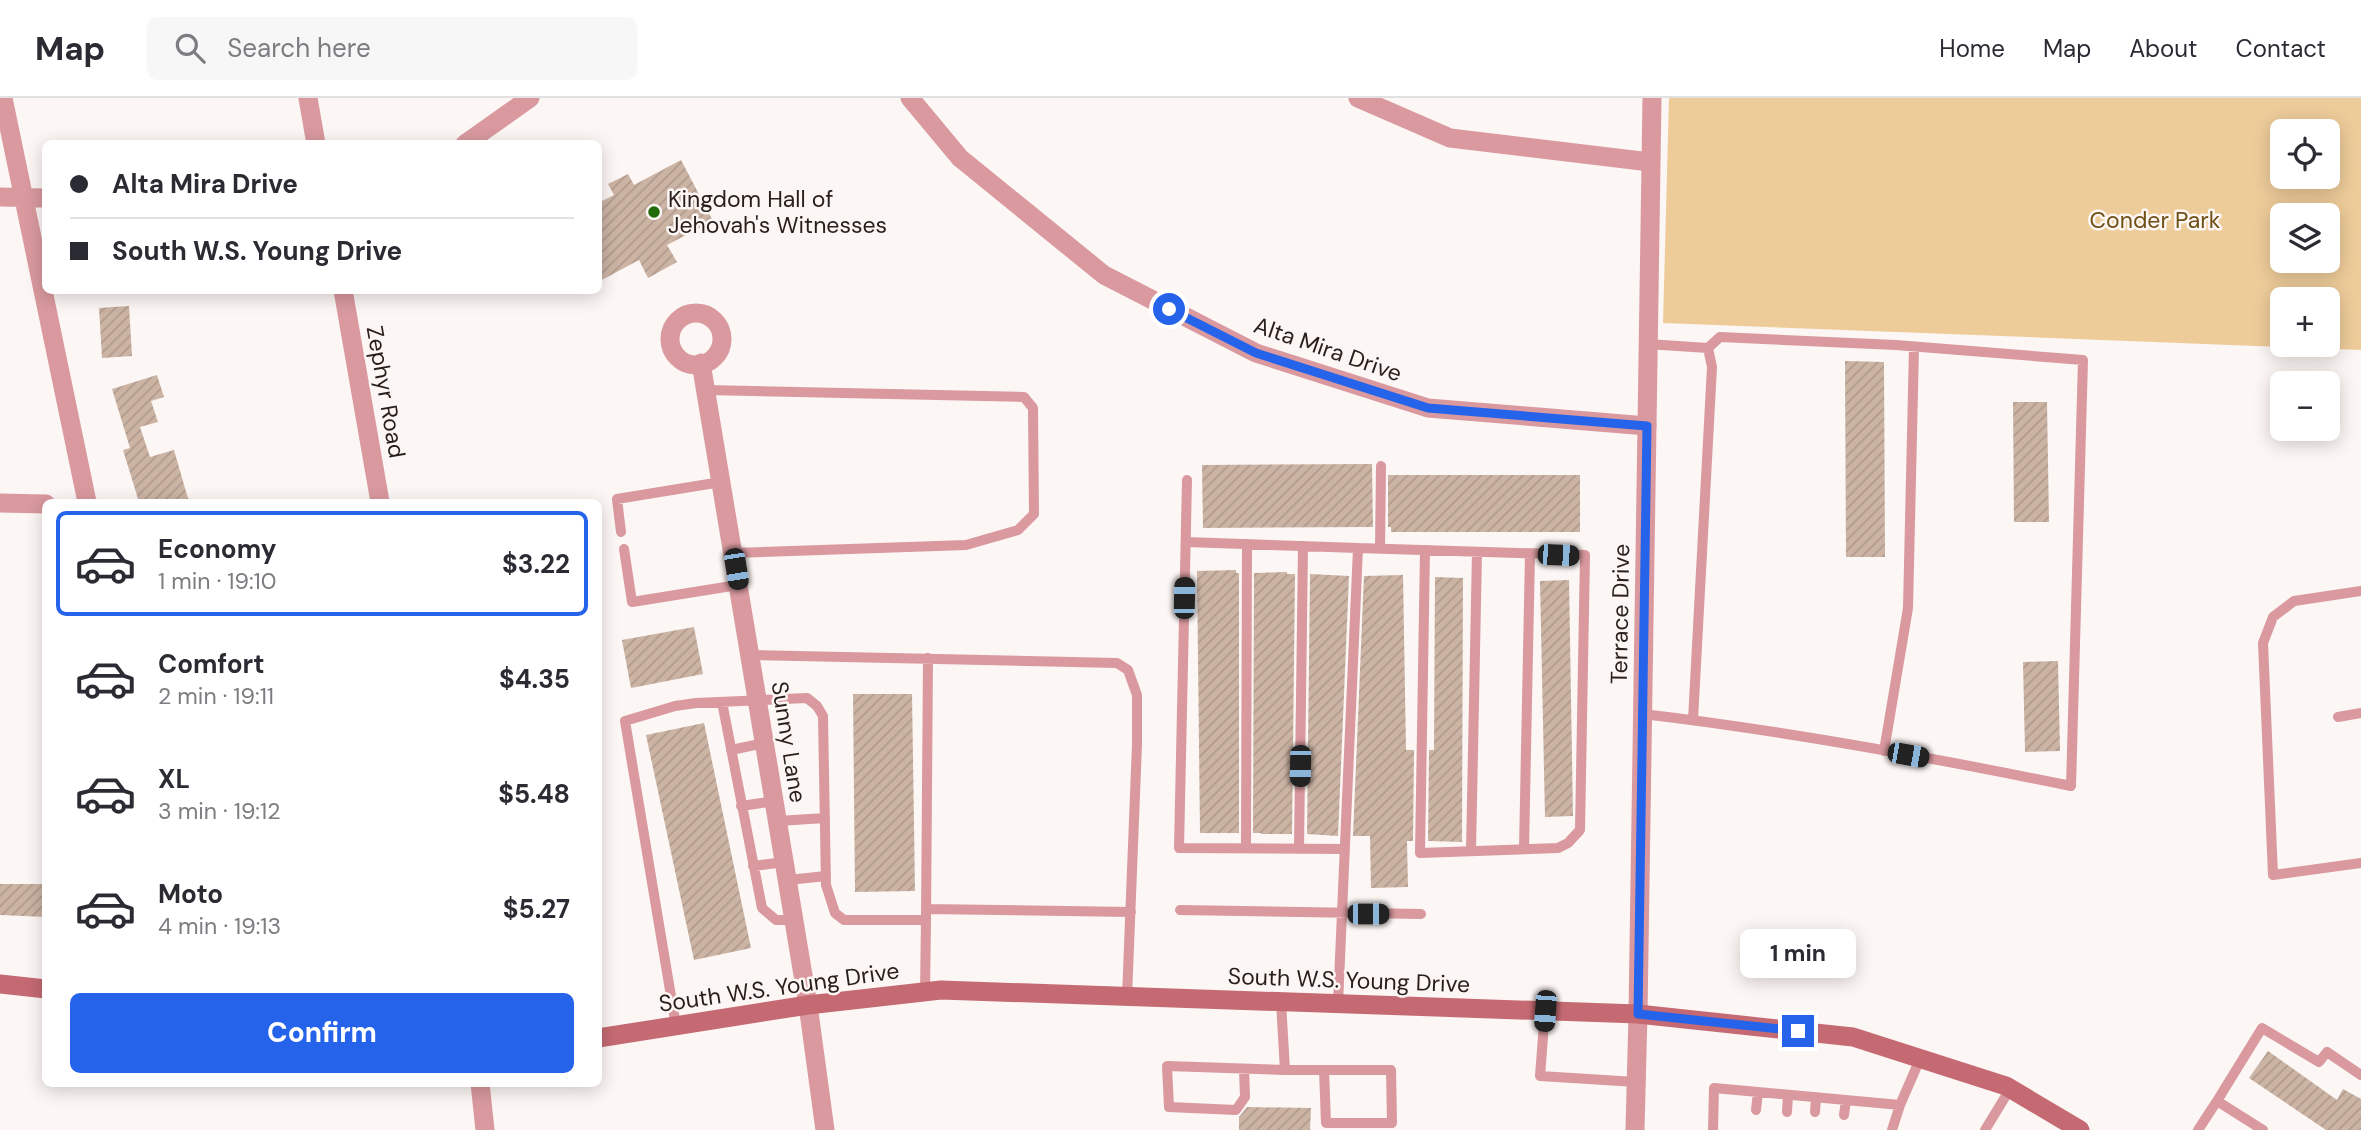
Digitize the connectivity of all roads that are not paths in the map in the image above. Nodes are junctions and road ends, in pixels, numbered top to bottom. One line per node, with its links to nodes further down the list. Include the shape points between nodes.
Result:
1 (3, 98): 11 (street)
2 (308, 98): 7 (street)
3 (530, 98): 8 (street)
4 (910, 98): 21 (street, Alta Mira Drive, via 960,158 1104,275 1256,353 1428,408)
5 (1358, 98): 9 (street, via 1450,138)
6 (1652, 98): 9 (street, Terrace Drive)
7 (315, 140)
8 (471, 140)
9 (1650, 162): 16 (street, Terrace Drive)
10 (0, 197): 11 (street)
11 (23, 198): 12 (street); 13 (street)
12 (42, 198)
13 (42, 288)
14 (43, 294): 25 (street)
15 (344, 294): 26 (street, Zephyr Road)
16 (1647, 344): 18 (lane); 21 (street, Terrace Drive)
17 (1914, 347): 18 (lane, via 1720,337); 52 (lane, via 1908,608); 52 (lane, via 2083,360 2071,786)
18 (1708, 348): 49 (lane, via 1712,367)
19 (701, 363): 20 (street, Sunny Lane)
20 (706, 390): 24 (street, Sunny Lane); 37 (lane, via 1024,397 1033,408 1034,514 1018,530 966,545)
21 (1647, 426): 47 (street, Terrace Drive)
22 (1381, 466): 35 (lane)
23 (1187, 480): 30 (lane)
24 (721, 482): 29 (lane, via 617,499); 37 (street, Sunny Lane)
25 (86, 499)
26 (379, 499)
27 (0, 503): 28 (street)
28 (42, 503)
29 (621, 532)
30 (1186, 542): 31 (lane); 57 (lane, via 1179,848)
31 (1247, 544): 32 (lane); 57 (lane)
32 (1303, 546): 33 (lane); 58 (lane)
33 (1358, 548): 35 (lane); 59 (lane)
34 (624, 549): 40 (lane, via 632,602)
35 (1380, 549): 36 (lane)
36 (1425, 550): 38 (lane); 61 (lane, via 1420,853)
37 (733, 552): 40 (street, Sunny Lane)
38 (1477, 552): 39 (lane); 61 (lane)
39 (1530, 554): 60 (lane); 60 (lane, via 1585,555 1580,830 1558,848)
40 (738, 585): 42 (street, Sunny Lane)
41 (2361, 590): 62 (lane, via 2294,601 2273,617 2263,643 2273,875)
42 (750, 655): 43 (lane); 44 (street, Sunny Lane)
43 (928, 658): 66 (lane); 68 (lane, via 1117,663 1128,670 1137,695)
44 (758, 700): 45 (lane); 50 (street, Sunny Lane); 55 (lane, via 807,698 823,716)
45 (722, 702): 51 (lane); 82 (lane, via 675,706 625,721)
46 (2361, 713): 48 (lane)
47 (1643, 714): 49 (lane); 81 (street, Terrace Drive)
48 (2338, 717)
49 (1693, 720): 52 (lane)
50 (765, 743): 51 (lane); 53 (street, Sunny Lane)
51 (731, 750): 54 (lane)
52 (1884, 751)
53 (775, 801): 54 (lane); 56 (street, Sunny Lane)
54 (741, 806): 63 (lane)
55 (825, 818): 56 (lane); 65 (lane)
56 (778, 821): 64 (street, Sunny Lane)
57 (1246, 848): 58 (lane)
58 (1299, 849): 59 (lane)
59 (1345, 849): 69 (lane)
60 (1524, 849): 61 (lane)
61 (1471, 851)
62 (2361, 863)
63 (753, 866): 64 (lane); 71 (lane, via 762,908 776,920)
64 (786, 871): 65 (lane); 71 (street, Sunny Lane)
65 (826, 876): 72 (lane, via 835,914 844,920)
66 (926, 909): 68 (lane); 72 (lane)
67 (1180, 909): 69 (lane)
68 (1131, 912): 76 (lane)
69 (1342, 913): 70 (lane); 78 (lane)
70 (1421, 914)
71 (794, 920): 79 (street, Sunny Lane)
72 (926, 920): 75 (lane)
73 (0, 984): 74 (main road)
74 (42, 989)
75 (925, 992): 76 (main road, South W.S. Young Drive); 79 (main road, South W.S. Young Drive)
76 (1127, 997): 77 (main road, South W.S. Young Drive)
77 (1281, 1002): 78 (main road, South W.S. Young Drive); 86 (lane)
78 (1338, 1004): 80 (main road, South W.S. Young Drive)
79 (808, 1005): 82 (main road, South W.S. Young Drive); 103 (street, Sunny Lane)
80 (1545, 1011): 81 (main road, South W.S. Young Drive); 89 (lane, via 1540,1076)
81 (1638, 1014): 84 (main road, South W.S. Young Drive, via 1853,1037); 89 (street, Terrace Drive)
82 (676, 1026): 83 (main road, South W.S. Young Drive)
83 (602, 1037)
84 (1920, 1059): 91 (main road, South W.S. Young Drive); 97 (lane)
85 (1244, 1069): 85 (lane, via 1167,1066 1168,1107 1236,1110 1245,1097); 86 (lane)
86 (1285, 1070): 87 (lane)
87 (1324, 1070): 87 (lane, via 1391,1070 1392,1123 1326,1123)
88 (2361, 1075): 96 (lane, via 2327,1052 2319,1062 2262,1028)
89 (1636, 1082): 104 (street, Terrace Drive)
90 (480, 1087): 102 (street)
91 (2010, 1089): 107 (lane); 108 (main road, South W.S. Young Drive)
92 (1758, 1092): 93 (lane); 98 (lane); 105 (lane, via 1714,1088)
93 (1788, 1094): 94 (lane); 99 (lane)
94 (1816, 1097): 95 (lane); 100 (lane)
95 (1846, 1100): 97 (lane); 101 (lane)
96 (2217, 1101): 109 (lane); 110 (lane)
97 (1900, 1105): 106 (lane)
98 (1756, 1110)
99 (1787, 1112)
100 (1815, 1112)
101 (1844, 1115)
102 (485, 1130)
103 (825, 1130)
104 (1635, 1130)
105 (1713, 1130)
106 (1892, 1130)
107 (1985, 1130)
108 (2080, 1130)
109 (2197, 1130)
110 (2263, 1130)

